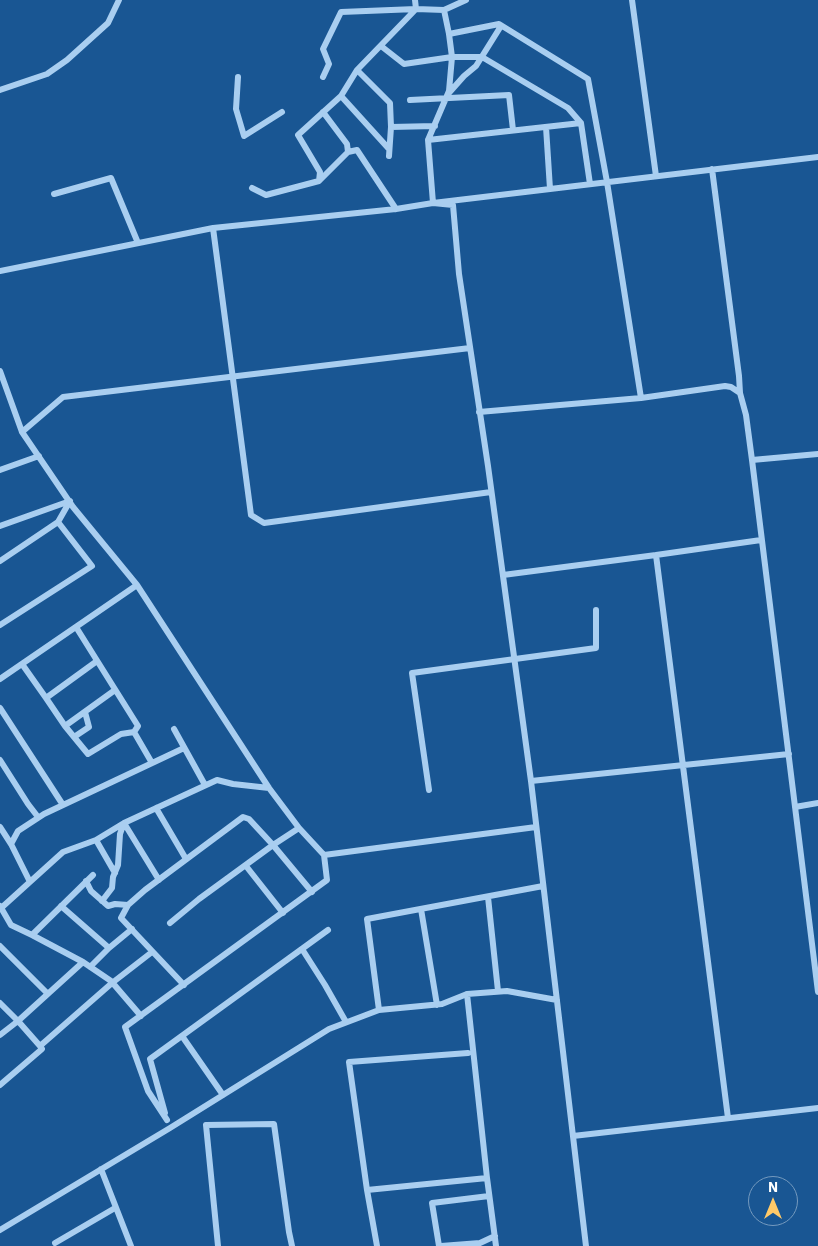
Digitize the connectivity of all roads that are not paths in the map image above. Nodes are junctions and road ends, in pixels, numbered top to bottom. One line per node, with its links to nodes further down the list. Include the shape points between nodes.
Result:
1 (119, 0): 15 (street, via 108,23 67,60 47,74)
2 (415, 0): 5 (street)
3 (466, 0): 6 (street)
4 (632, 0): 30 (street)
5 (416, 9): 6 (street); 9 (street); 14 (street, via 341,12 323,48 329,64)
6 (444, 10): 8 (street)
7 (501, 26): 8 (street); 11 (street); 32 (street, via 588,79)
8 (449, 34): 10 (street)
9 (381, 46): 10 (street, via 404,64); 12 (street)
10 (452, 56): 11 (street); 17 (street)
11 (482, 58): 17 (street); 21 (street, via 568,108)
12 (358, 70): 16 (street); 23 (street, via 390,103)
13 (238, 77): 19 (street, via 236,109 244,136)
14 (323, 77)
15 (0, 90)
16 (341, 96): 20 (street); 23 (street, via 389,153)
17 (446, 97): 18 (street); 22 (street); 25 (street, via 509,95)
18 (410, 100)
19 (282, 112)
20 (323, 112): 27 (street, via 346,144); 31 (street, via 298,135 320,172)
21 (581, 123): 24 (street); 33 (street)
22 (435, 126): 23 (street); 26 (street)
23 (391, 127)
24 (546, 127): 25 (street); 35 (street)
25 (513, 130): 26 (street)
26 (428, 140): 37 (street)
27 (348, 152): 31 (street); 38 (street, via 357,150)
28 (818, 157): 29 (street)
29 (712, 169): 30 (street); 45 (street)
30 (656, 176): 32 (street)
31 (319, 181): 34 (street, via 266,195)
32 (607, 182): 33 (street); 46 (street)
33 (590, 184): 35 (street)
34 (252, 188)
35 (550, 189): 37 (street)
36 (54, 194): 40 (street, via 111,178)
37 (433, 203): 38 (street); 42 (street, via 453,205)
38 (396, 209): 39 (street)
39 (213, 228): 40 (street); 44 (street)
40 (138, 243): 41 (street)
41 (0, 271)
42 (470, 348): 44 (street); 47 (street)
43 (0, 371): 48 (street)
44 (233, 377): 48 (street, via 63,397); 53 (street, via 251,515 264,523)
45 (740, 393): 46 (street, via 726,386); 51 (street)
46 (641, 398): 47 (street)
47 (479, 412): 53 (street)
48 (22, 432): 50 (street)
49 (818, 454): 51 (street)
50 (39, 456): 52 (street); 54 (street)
51 (752, 460): 57 (street)
52 (0, 470)
53 (491, 492): 60 (street)
54 (70, 501): 55 (street); 56 (street); 61 (street)
55 (58, 522): 59 (street); 63 (street, via 92,566)
56 (0, 526)
57 (761, 540): 58 (street); 78 (street)
58 (656, 556): 60 (street); 81 (street)
59 (0, 561)
60 (503, 575): 65 (street)
61 (137, 585): 64 (street); 84 (street)
62 (596, 610): 65 (street, via 596,648)
63 (0, 625)
64 (76, 627): 66 (street); 67 (street)
65 (514, 659): 82 (street); 85 (street, via 412,673)
66 (97, 661): 69 (street); 70 (street)
67 (22, 664): 68 (street); 70 (street)
68 (0, 679)
69 (115, 690): 72 (street); 75 (street, via 138,726)
70 (46, 698): 73 (street)
71 (0, 708): 87 (street)
72 (85, 712): 73 (street); 76 (street, via 89,726)
73 (65, 726): 76 (street)
74 (174, 729): 77 (street)
75 (134, 732): 76 (street, via 121,734 88,754); 80 (street)
76 (74, 737)
77 (184, 748): 80 (street); 83 (street)
78 (789, 754): 81 (street); 88 (street)
79 (0, 760): 90 (street)
80 (152, 763): 87 (street)
81 (683, 766): 82 (street); 146 (street)
82 (531, 781): 93 (street)
83 (204, 786): 84 (street, via 217,780); 89 (street)
84 (269, 788): 94 (street)
85 (429, 790)
86 (818, 803): 88 (street)
87 (63, 805): 90 (street)
88 (794, 807): 120 (street)
89 (156, 808): 91 (street); 99 (street)
90 (38, 817): 96 (street, via 18,831)
91 (124, 823): 95 (street); 101 (street); 103 (street)
92 (0, 827): 96 (street)
93 (536, 827): 98 (street); 106 (street)
94 (299, 828): 97 (street); 98 (street)
95 (96, 840): 101 (street); 105 (street, via 63,852)
96 (11, 844): 105 (street)
97 (273, 845): 99 (street, via 249,819 243,817); 100 (street); 107 (street)
98 (324, 855): 107 (street, via 327,880)
99 (186, 860): 103 (street)
100 (246, 866): 114 (street); 115 (street)
101 (115, 873): 109 (street, via 112,888)
102 (93, 875): 104 (street)
103 (159, 880): 110 (street)
104 (86, 881): 109 (street, via 90,891); 111 (street)
105 (30, 882): 112 (street)
106 (543, 886): 108 (street); 132 (street)
107 (312, 892): 114 (street)
108 (488, 897): 113 (street); 128 (street)
109 (102, 901): 110 (street, via 108,906)
110 (128, 905): 116 (street, via 120,918)
111 (61, 906): 118 (street); 121 (street)
112 (0, 908): 118 (street, via 11,925)
113 (422, 909): 134 (street); 135 (street, via 367,920)
114 (283, 913): 127 (street)
115 (170, 923)
116 (132, 929): 121 (street); 123 (street)
117 (328, 930): 122 (street)
118 (32, 935): 124 (street)
119 (0, 946): 130 (street)
120 (815, 946): 129 (street)
121 (109, 948): 125 (street)
122 (302, 949): 138 (street); 140 (street)
123 (152, 952): 126 (street); 127 (street)
124 (83, 962): 125 (street); 130 (street)
125 (90, 967): 126 (street)
126 (112, 983): 136 (street); 141 (street)
127 (184, 985): 136 (street)
128 (498, 991): 131 (street); 132 (street)
129 (818, 992)
130 (48, 994): 137 (street)
131 (467, 994): 134 (street); 151 (street)
132 (557, 1000): 149 (street)
133 (0, 1003): 137 (street)
134 (438, 1005): 135 (street)
135 (379, 1010): 138 (street)
136 (141, 1016): 147 (street, via 125,1027 148,1091)
137 (18, 1021): 139 (street); 141 (street)
138 (346, 1022): 144 (street, via 329,1029)
139 (0, 1035)
140 (182, 1036): 144 (street); 147 (street, via 150,1059)
141 (40, 1046): 143 (street, via 42,1049)
142 (468, 1053): 152 (street, via 349,1062)
143 (0, 1085)
144 (223, 1095): 148 (street)
145 (818, 1108): 146 (street)
146 (728, 1118): 149 (street)
147 (167, 1120): 148 (street)
148 (170, 1128): 150 (street)
149 (573, 1136): 164 (street)
150 (101, 1169): 154 (street); 155 (street)
151 (487, 1178): 152 (street); 153 (street)
152 (367, 1190): 161 (street)
153 (489, 1196): 156 (street); 162 (street, via 432,1203)
154 (115, 1208): 157 (street); 158 (street)
155 (0, 1230)
156 (495, 1236): 162 (street, via 480,1243); 163 (street)
157 (55, 1243)
158 (131, 1246)
159 (218, 1246): 160 (street, via 206,1125 274,1124)
160 (292, 1246)
161 (377, 1246)
162 (440, 1246)
163 (496, 1246)
164 (586, 1246)

